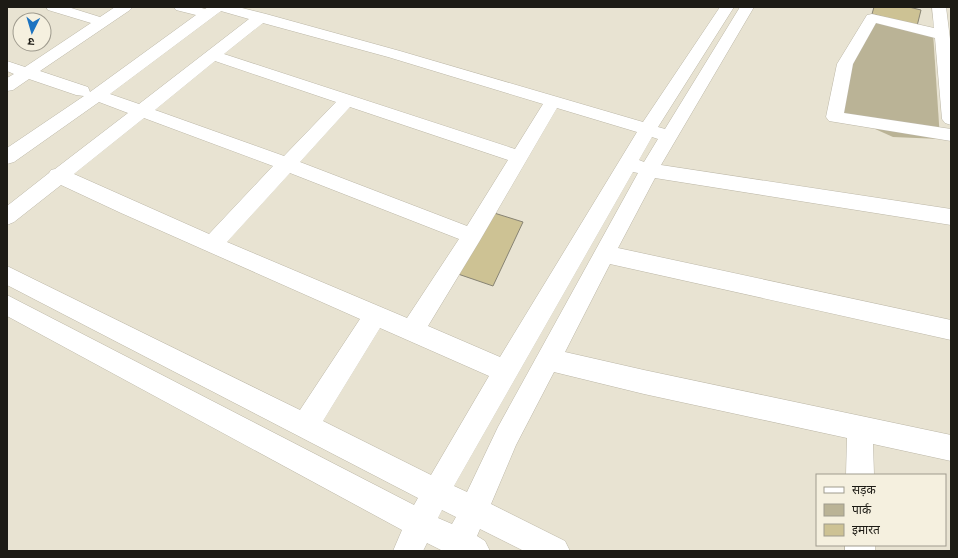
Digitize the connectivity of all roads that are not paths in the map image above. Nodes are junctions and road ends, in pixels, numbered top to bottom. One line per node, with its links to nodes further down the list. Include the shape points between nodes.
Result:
1 (53, 7): 9 (street)
2 (125, 7): 9 (street)
3 (222, 7): 8 (street)
4 (747, 7): 22 (street)
5 (939, 7): 10 (street)
6 (721, 8): 20 (street)
7 (199, 9): 15 (street)
8 (261, 17): 11 (street); 17 (street)
9 (102, 22): 13 (street)
10 (942, 35): 19 (street); 21 (street, via 872,18 845,64 834,117)
11 (213, 55): 16 (street); 18 (street)
12 (7, 66): 13 (street)
13 (26, 73): 14 (street); 15 (street)
14 (7, 86)
15 (89, 93): 18 (street); 23 (street); 24 (street)
16 (347, 100): 25 (street); 26 (street)
17 (552, 101): 20 (street); 25 (street)
18 (141, 111): 26 (street); 29 (street)
19 (951, 112)
20 (648, 130): 22 (street); 27 (street)
21 (951, 135)
22 (668, 136): 28 (street)
23 (7, 140)
24 (7, 157)
25 (519, 157): 32 (street)
26 (286, 164): 32 (street); 33 (street)
27 (629, 164): 28 (street); 41 (street)
28 (649, 170): 31 (street); 34 (street)
29 (58, 175): 30 (street); 33 (street)
30 (7, 217)
31 (951, 217)
32 (472, 236): 39 (street)
33 (212, 244): 37 (street)
34 (605, 254): 38 (street); 40 (street)
35 (7, 275): 42 (street)
36 (7, 305): 48 (street)
37 (375, 315): 39 (street); 42 (street)
38 (951, 330)
39 (412, 331): 41 (street)
40 (548, 358): 43 (street, via 644,382); 47 (street)
41 (505, 371): 46 (street)
42 (305, 426): 46 (street)
43 (860, 429): 44 (street); 45 (street)
44 (951, 448)
45 (860, 474)
46 (436, 492): 47 (street); 48 (street)
47 (472, 510): 49 (street); 51 (street)
48 (420, 524): 49 (street); 50 (street)
49 (462, 548)
50 (408, 551)
51 (555, 551)

